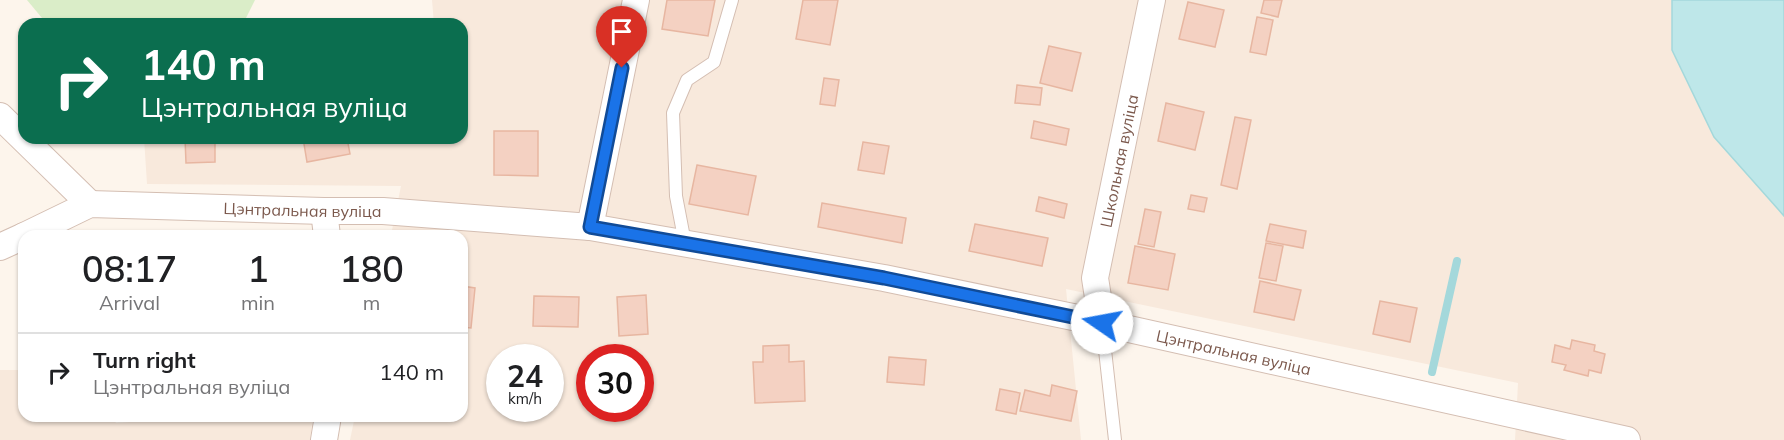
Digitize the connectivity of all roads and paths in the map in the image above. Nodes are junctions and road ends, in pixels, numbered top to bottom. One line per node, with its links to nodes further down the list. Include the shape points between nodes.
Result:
1 (636, 0): 9 (street)
2 (732, 0): 12 (lane, via 714,62 687,80 673,113 676,196)
3 (1152, 0): 14 (street, Школьная вуліца, via 1095,278)
4 (0, 116): 5 (street)
5 (18, 134)
6 (29, 144): 7 (street)
7 (90, 204): 8 (street, Цэнтральная вуліца); 10 (street, Цэнтральная вуліца)
8 (325, 223): 9 (street, Цэнтральная вуліца, via 383,211)
9 (590, 227): 12 (street, Цэнтральная вуліца)
10 (36, 230)
11 (18, 239): 13 (street, Цэнтральная вуліца)
12 (685, 243): 14 (street, Цэнтральная вуліца, via 884,278)
13 (0, 247)
14 (1102, 323): 17 (lane); 18 (street, Цэнтральная вуліца)
15 (327, 422): 16 (street)
16 (324, 440)
17 (1116, 440)
18 (1627, 440)

